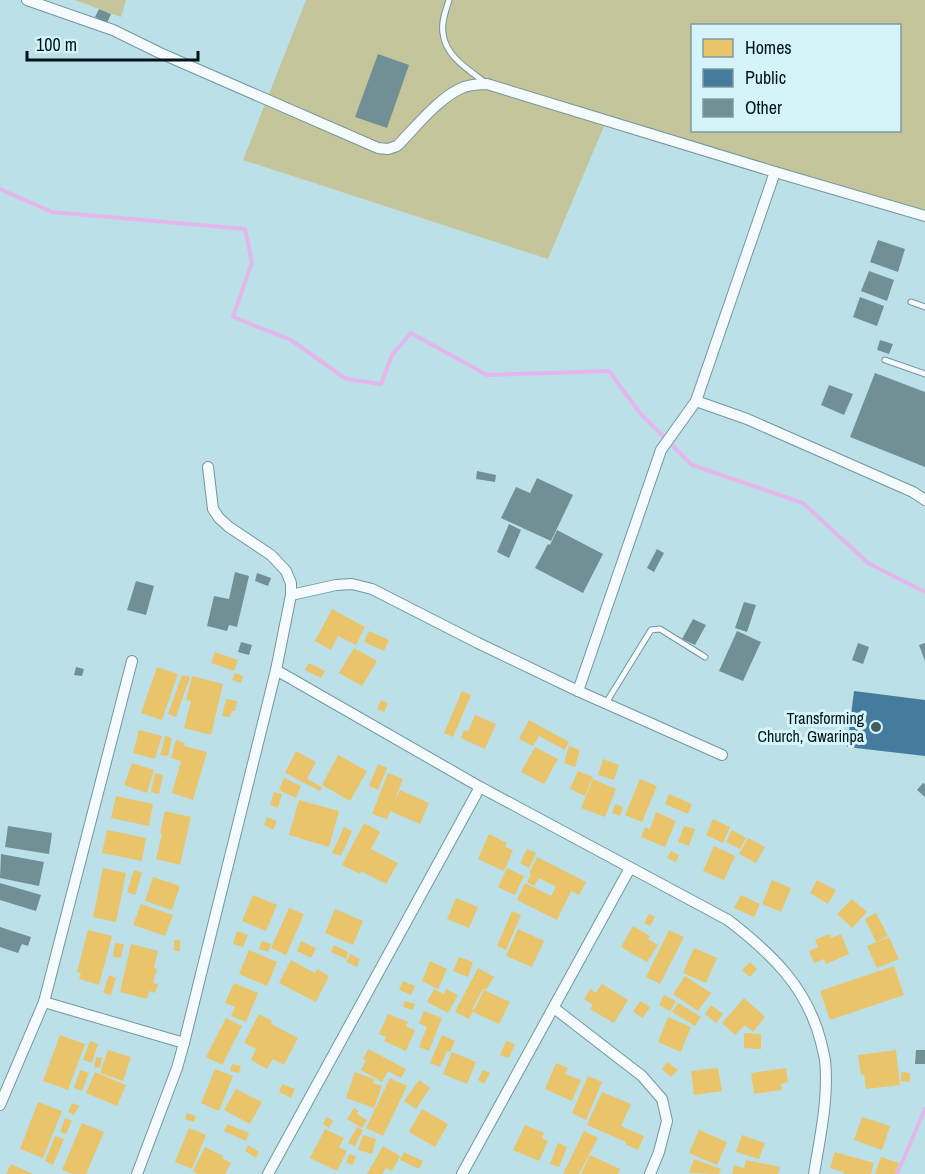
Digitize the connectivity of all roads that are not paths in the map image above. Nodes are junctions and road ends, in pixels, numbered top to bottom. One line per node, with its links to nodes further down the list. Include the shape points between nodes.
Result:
1 (27, 0): 3 (street, via 113,30 378,148 397,146 445,98 463,88)
2 (449, 0): 3 (lane, via 442,33 447,47)
3 (487, 84): 4 (street)
4 (775, 172): 5 (street); 10 (street)
5 (925, 216)
6 (911, 302): 7 (lane)
7 (925, 307)
8 (885, 360): 9 (lane)
9 (925, 374)
10 (696, 401): 12 (street, via 747,419); 17 (street, via 661,450)
11 (208, 467): 13 (street, via 213,509 229,527 271,555 286,572)
12 (925, 500)
13 (291, 595): 16 (street); 17 (street, via 336,585 372,589)
14 (705, 657): 18 (lane, via 655,628)
15 (132, 661): 22 (street)
16 (276, 670): 20 (street); 24 (street)
17 (579, 691): 18 (street)
18 (606, 703): 19 (street)
19 (722, 755)
20 (480, 788): 21 (street); 27 (street)
21 (630, 868): 23 (street); 30 (street, via 728,920 759,944 803,996 825,1059 822,1131)
22 (44, 1002): 24 (street); 25 (street)
23 (554, 1008): 28 (street); 29 (street, via 642,1076 663,1099 667,1121)
24 (184, 1043): 26 (street)
25 (0, 1105)
26 (136, 1174)
27 (268, 1174)
28 (462, 1174)
29 (650, 1174)
30 (814, 1174)

